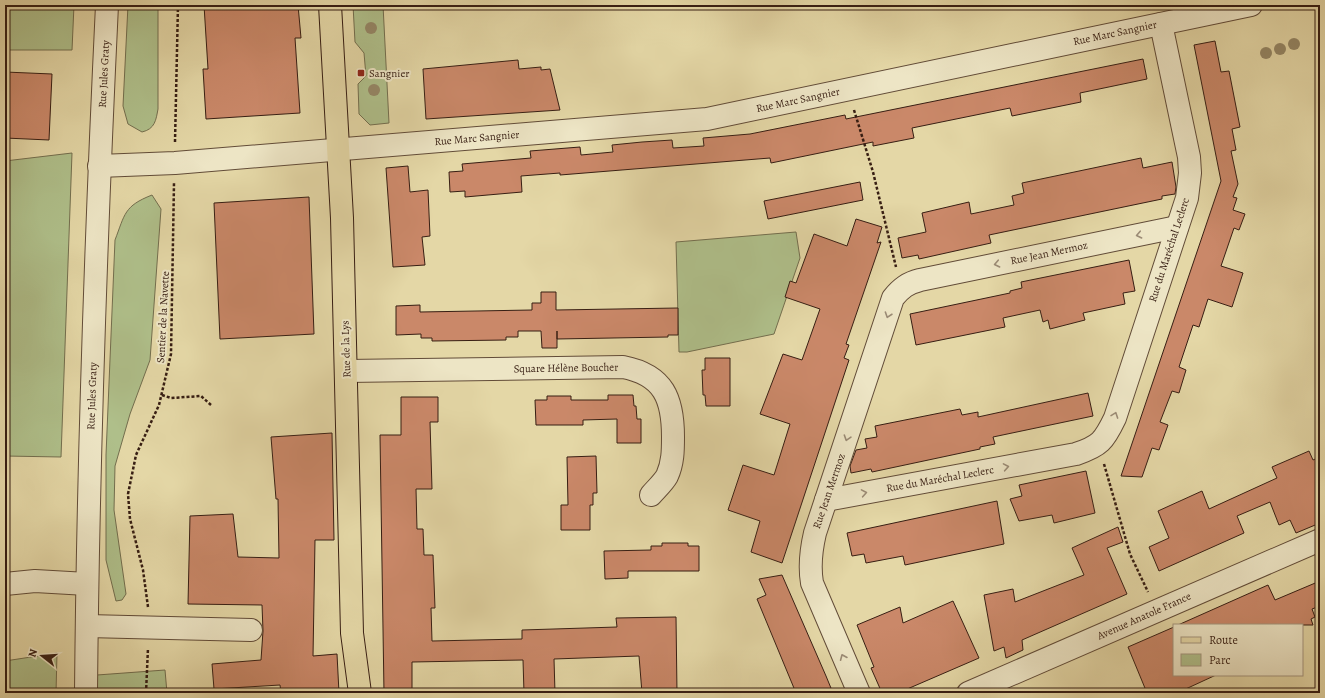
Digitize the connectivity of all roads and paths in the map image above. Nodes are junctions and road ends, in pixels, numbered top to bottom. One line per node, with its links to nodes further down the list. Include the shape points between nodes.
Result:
1 (107, 5): 9 (street, Rue Jules Graty)
2 (178, 5): 8 (path, Sentier de la Navette)
3 (330, 5): 7 (main road, Rue de la Lys)
4 (1251, 5): 5 (street, Rue Marc Sangnier)
5 (1161, 24): 6 (street, Rue Marc Sangnier); 10 (street, Rue du Maréchal Leclerc, via 1189,157 1189,187)
6 (848, 89): 7 (street, Rue Marc Sangnier, via 707,119); 11 (path, via 875,179)
7 (339, 150): 8 (street); 12 (main road, Rue de la Lys)
8 (175, 163): 9 (street); 13 (path, Sentier de la Navette, via 171,354)
9 (99, 166): 20 (street, Rue Jules Graty)
10 (1177, 227): 11 (street, Rue Jean Mermoz, one-way to 11, via 920,280); 15 (street, Rue du Maréchal Leclerc, one-way to 10, via 1115,418)
11 (900, 289): 17 (street, Rue Jean Mermoz, one-way to 17, via 893,298)
12 (347, 371): 16 (street, Square Hélène Boucher, via 623,367 643,372 667,395 672,416 671,463 666,476); 27 (main road, Rue de la Lys, via 352,633)
13 (162, 395): 14 (path, via 171,398 201,396); 23 (path, Sentier de la Navette, via 136,455 128,494 130,519 148,601)
14 (211, 405)
15 (1099, 445): 17 (street, Rue du Maréchal Leclerc, one-way to 15, via 1076,454); 21 (path, via 1130,554)
16 (651, 495)
17 (826, 500): 28 (street, Rue Jean Mermoz, one-way to 17, via 819,601 810,568 814,533)
18 (1320, 540): 21 (street, Avenue Anatole France)
19 (5, 584): 20 (street, via 35,581)
20 (87, 584): 22 (street, Rue Jules Graty)
21 (1156, 610): 29 (street, Avenue Anatole France)
22 (87, 626): 23 (street); 25 (street, Rue Jules Graty)
23 (159, 628): 24 (street); 26 (path, Sentier de la Navette)
24 (251, 630)
25 (86, 693)
26 (146, 693)
27 (360, 693)
28 (859, 693)
29 (968, 693)

